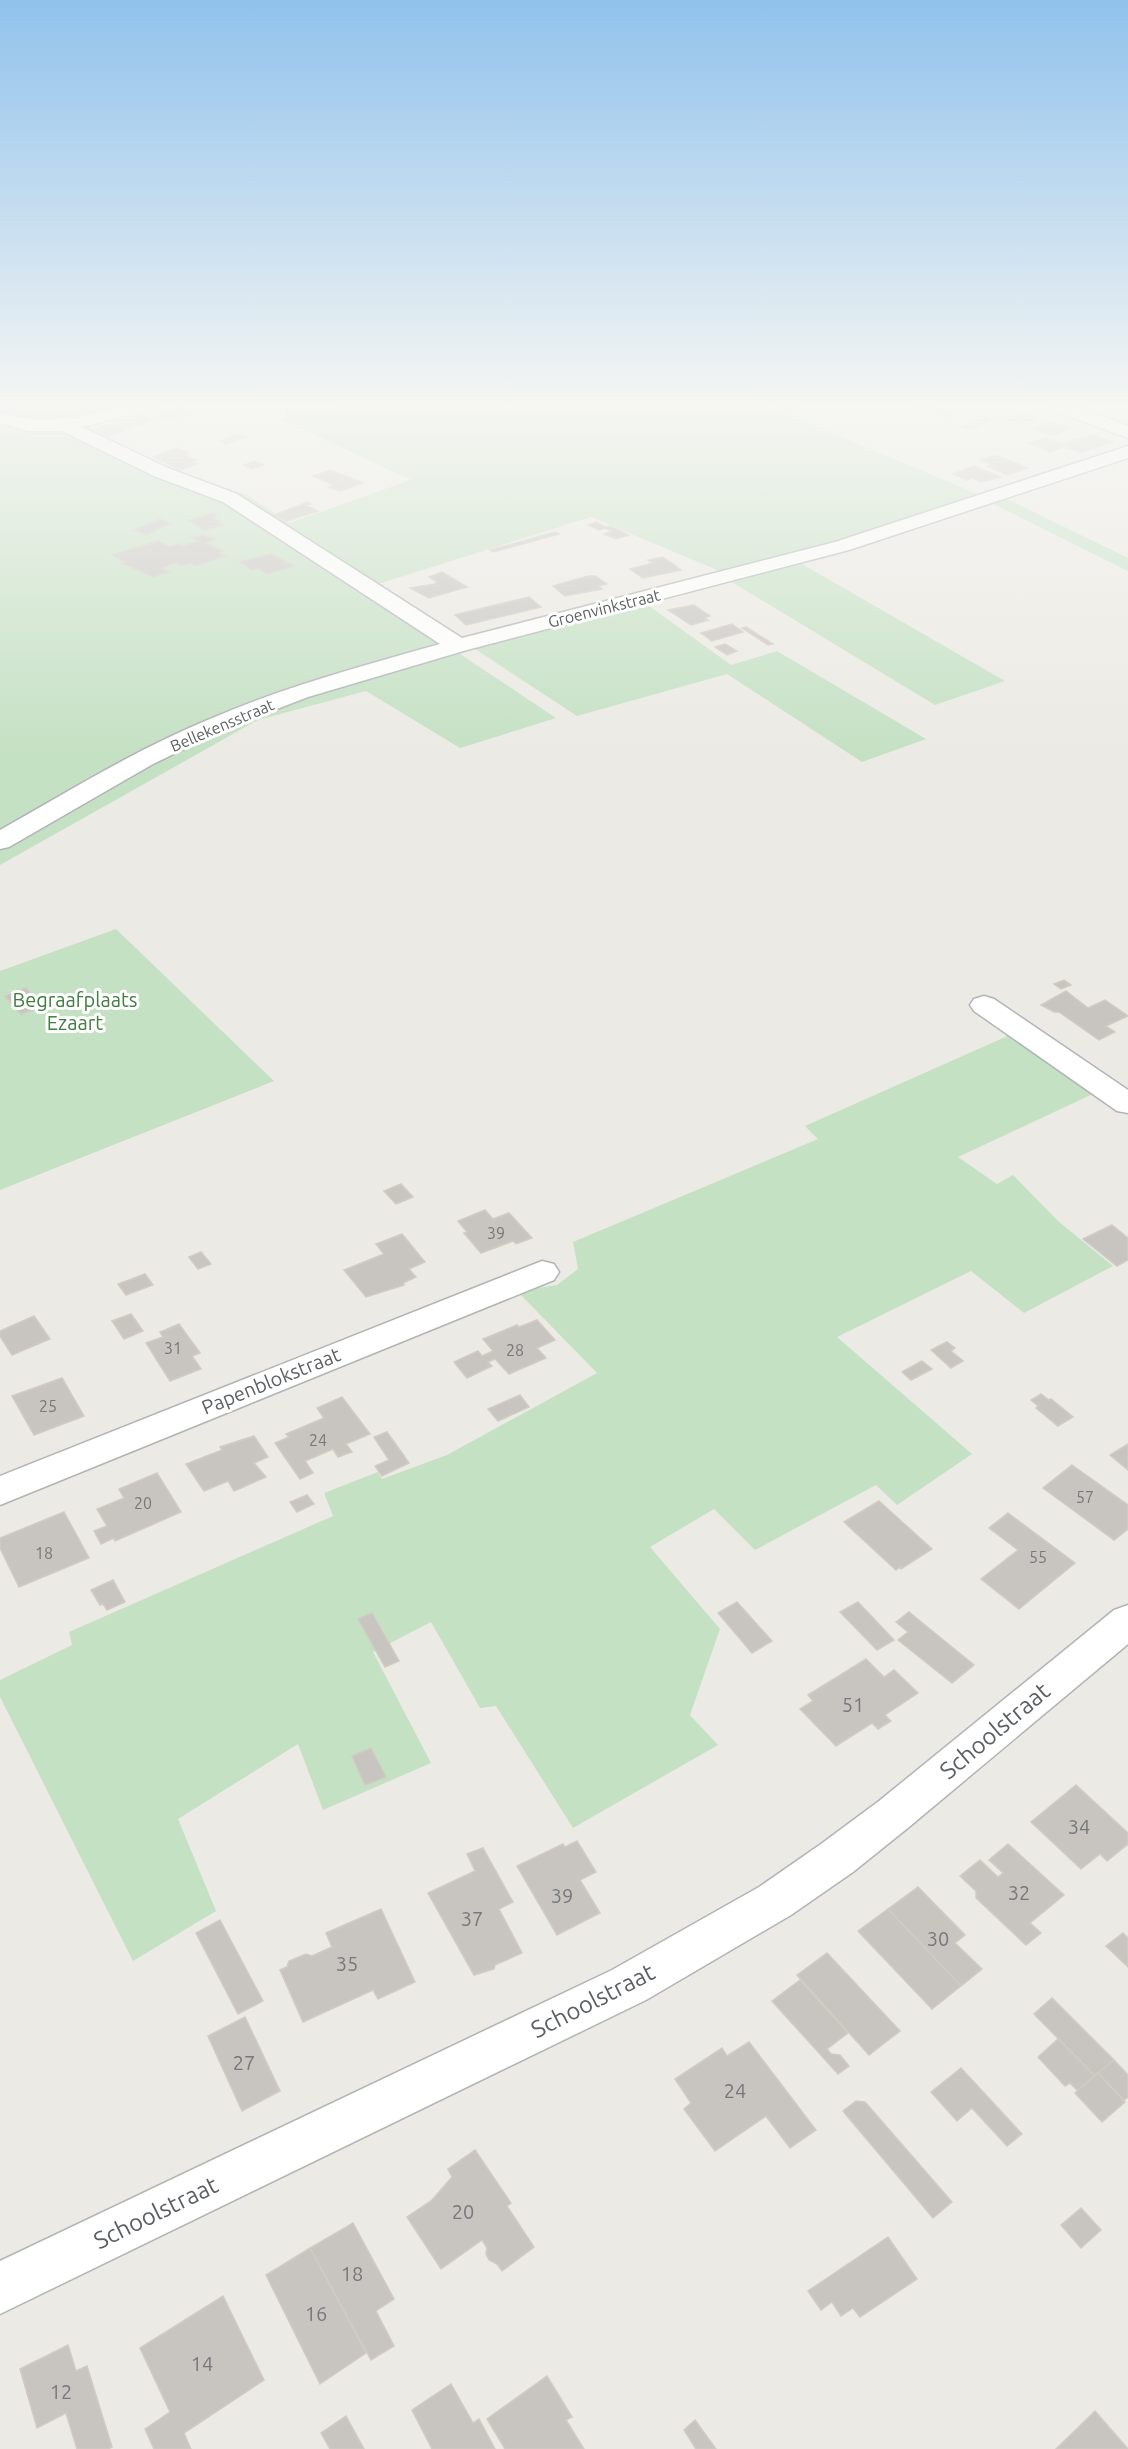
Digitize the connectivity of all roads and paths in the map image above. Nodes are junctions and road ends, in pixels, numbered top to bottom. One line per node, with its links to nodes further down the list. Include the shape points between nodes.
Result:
1 (266, 521): 3 (street)
2 (917, 521): 3 (street, Groenvinkstraat, via 842,546)
3 (459, 645): 4 (street, Bellekensstraat, via 340,678 217,724 144,759)
4 (0, 841)
5 (984, 1005): 6 (street)
6 (1128, 1104)
7 (542, 1272): 8 (street, Papenblokstraat)
8 (0, 1491)
9 (1128, 1621): 10 (street, Schoolstraat, via 894,1814 775,1901 629,1985)
10 (0, 2288)

